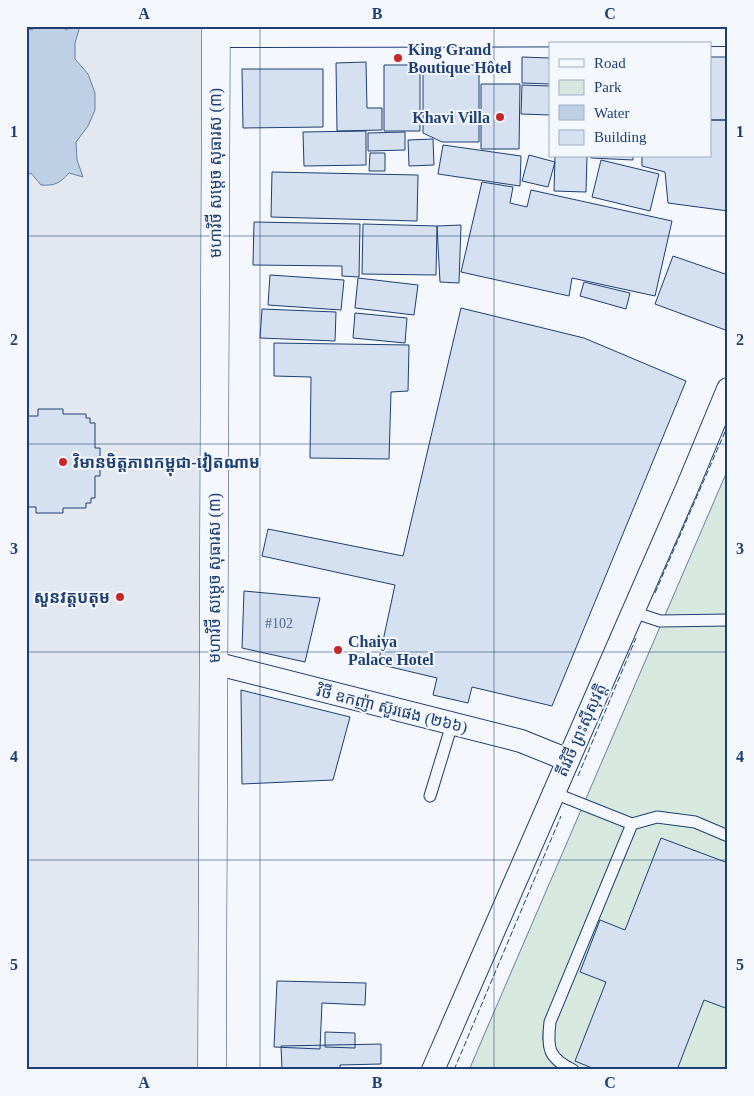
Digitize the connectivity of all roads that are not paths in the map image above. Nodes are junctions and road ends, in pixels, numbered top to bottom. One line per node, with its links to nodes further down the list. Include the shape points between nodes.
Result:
1 (216, 31): 2 (street); 6 (street, មហាវិថី សម្តេច សុធារស (៣))
2 (724, 32)
3 (728, 389): 4 (street, តីរវិថី ព្រះស៊ីសុវត្តិ)
4 (633, 612): 5 (lane, via 660,621); 8 (street, តីរវិថី ព្រះស៊ីសុវត្តិ)
5 (728, 620)
6 (214, 663): 7 (street, វិថី ឧកញ៉ា ស៊ួរផេង (២៦៦)); 13 (street, មហាវិថី សម្តេច សុធារស (៣))
7 (452, 724): 8 (street, វិថី ឧកញ៉ា ស៊ួរផេង (២៦៦), via 521,741); 10 (lane)
8 (568, 760): 9 (street, តីរវិថី ព្រះស៊ីសុវត្តិ)
9 (554, 793): 11 (lane); 14 (street, តីរវិថី ព្រះស៊ីសុវត្តិ)
10 (430, 796)
11 (632, 824): 12 (lane, via 656,817 695,822); 15 (lane, via 550,1022 548,1041 551,1055)
12 (728, 836)
13 (212, 1070)
14 (433, 1070)
15 (573, 1070)

